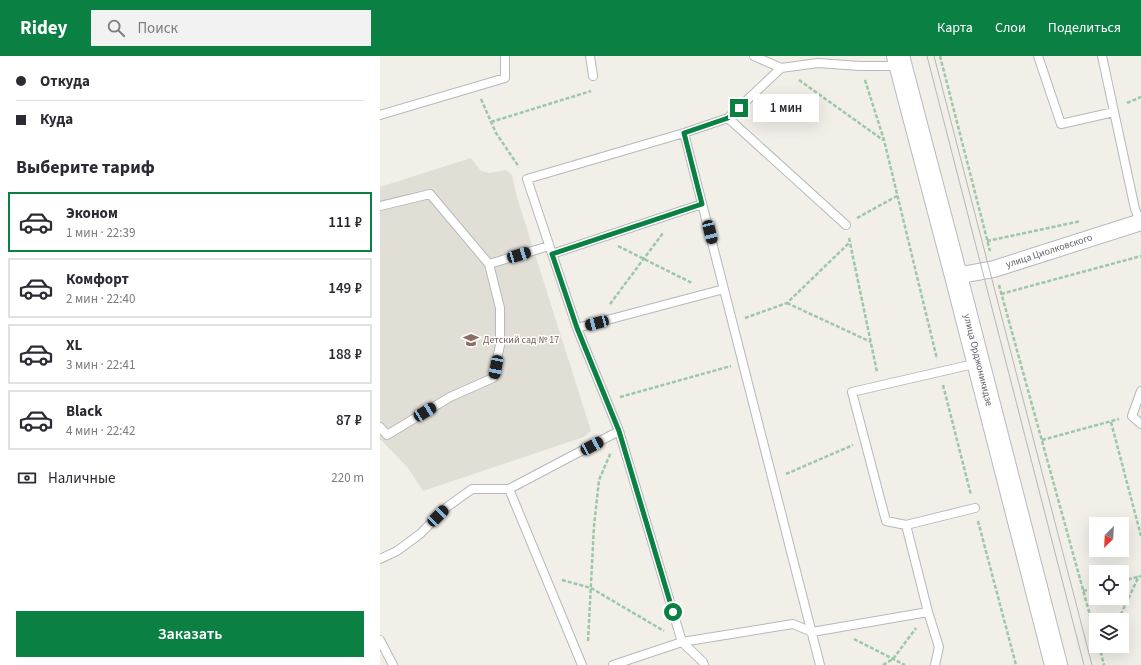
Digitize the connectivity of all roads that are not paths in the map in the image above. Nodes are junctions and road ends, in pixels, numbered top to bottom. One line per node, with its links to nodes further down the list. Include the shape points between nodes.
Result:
1 (505, 56): 10 (lane, via 506,78)
2 (590, 56): 8 (lane)
3 (754, 56): 7 (lane)
4 (1038, 56): 9 (lane, via 1061,124)
5 (1102, 56): 9 (lane)
6 (899, 61): 7 (lane, via 860,66 818,63); 19 (main road, улица Орджоникидзе)
7 (781, 68): 11 (lane)
8 (593, 76)
9 (1114, 112): 15 (lane, via 1135,209)
10 (380, 115)
11 (728, 118): 12 (lane); 16 (lane)
12 (684, 133): 13 (lane); 17 (lane, via 527,180)
13 (702, 204): 17 (lane, via 600,238); 20 (lane)
14 (380, 206): 18 (lane, via 430,194)
15 (1141, 223): 19 (street, улица Циолковского, via 994,269)
16 (846, 225)
17 (551, 250): 18 (lane); 21 (lane)
18 (489, 264): 25 (lane, via 500,308 500,344 493,378 450,397 388,435)
19 (956, 276): 22 (main road, улица Орджоникидзе)
20 (724, 289): 21 (lane); 32 (lane)
21 (577, 328): 26 (lane)
22 (978, 363): 29 (lane, via 852,392 886,520); 41 (main road, улица Орджоникидзе)
23 (1141, 391): 24 (lane, via 1132,416)
24 (1141, 424)
25 (380, 427)
26 (619, 431): 27 (lane); 34 (lane)
27 (509, 489): 30 (lane, via 472,489 447,507 397,551); 36 (lane)
28 (975, 508): 29 (lane)
29 (906, 525): 31 (lane)
30 (380, 559)
31 (928, 612): 32 (lane); 40 (lane, via 939,646)
32 (812, 632): 34 (lane, via 793,624); 39 (lane)
33 (380, 640): 35 (lane)
34 (682, 642): 37 (lane); 38 (lane)
35 (393, 665)
36 (582, 665)
37 (613, 665)
38 (704, 665)
39 (820, 665)
40 (935, 665)
41 (1056, 665)

